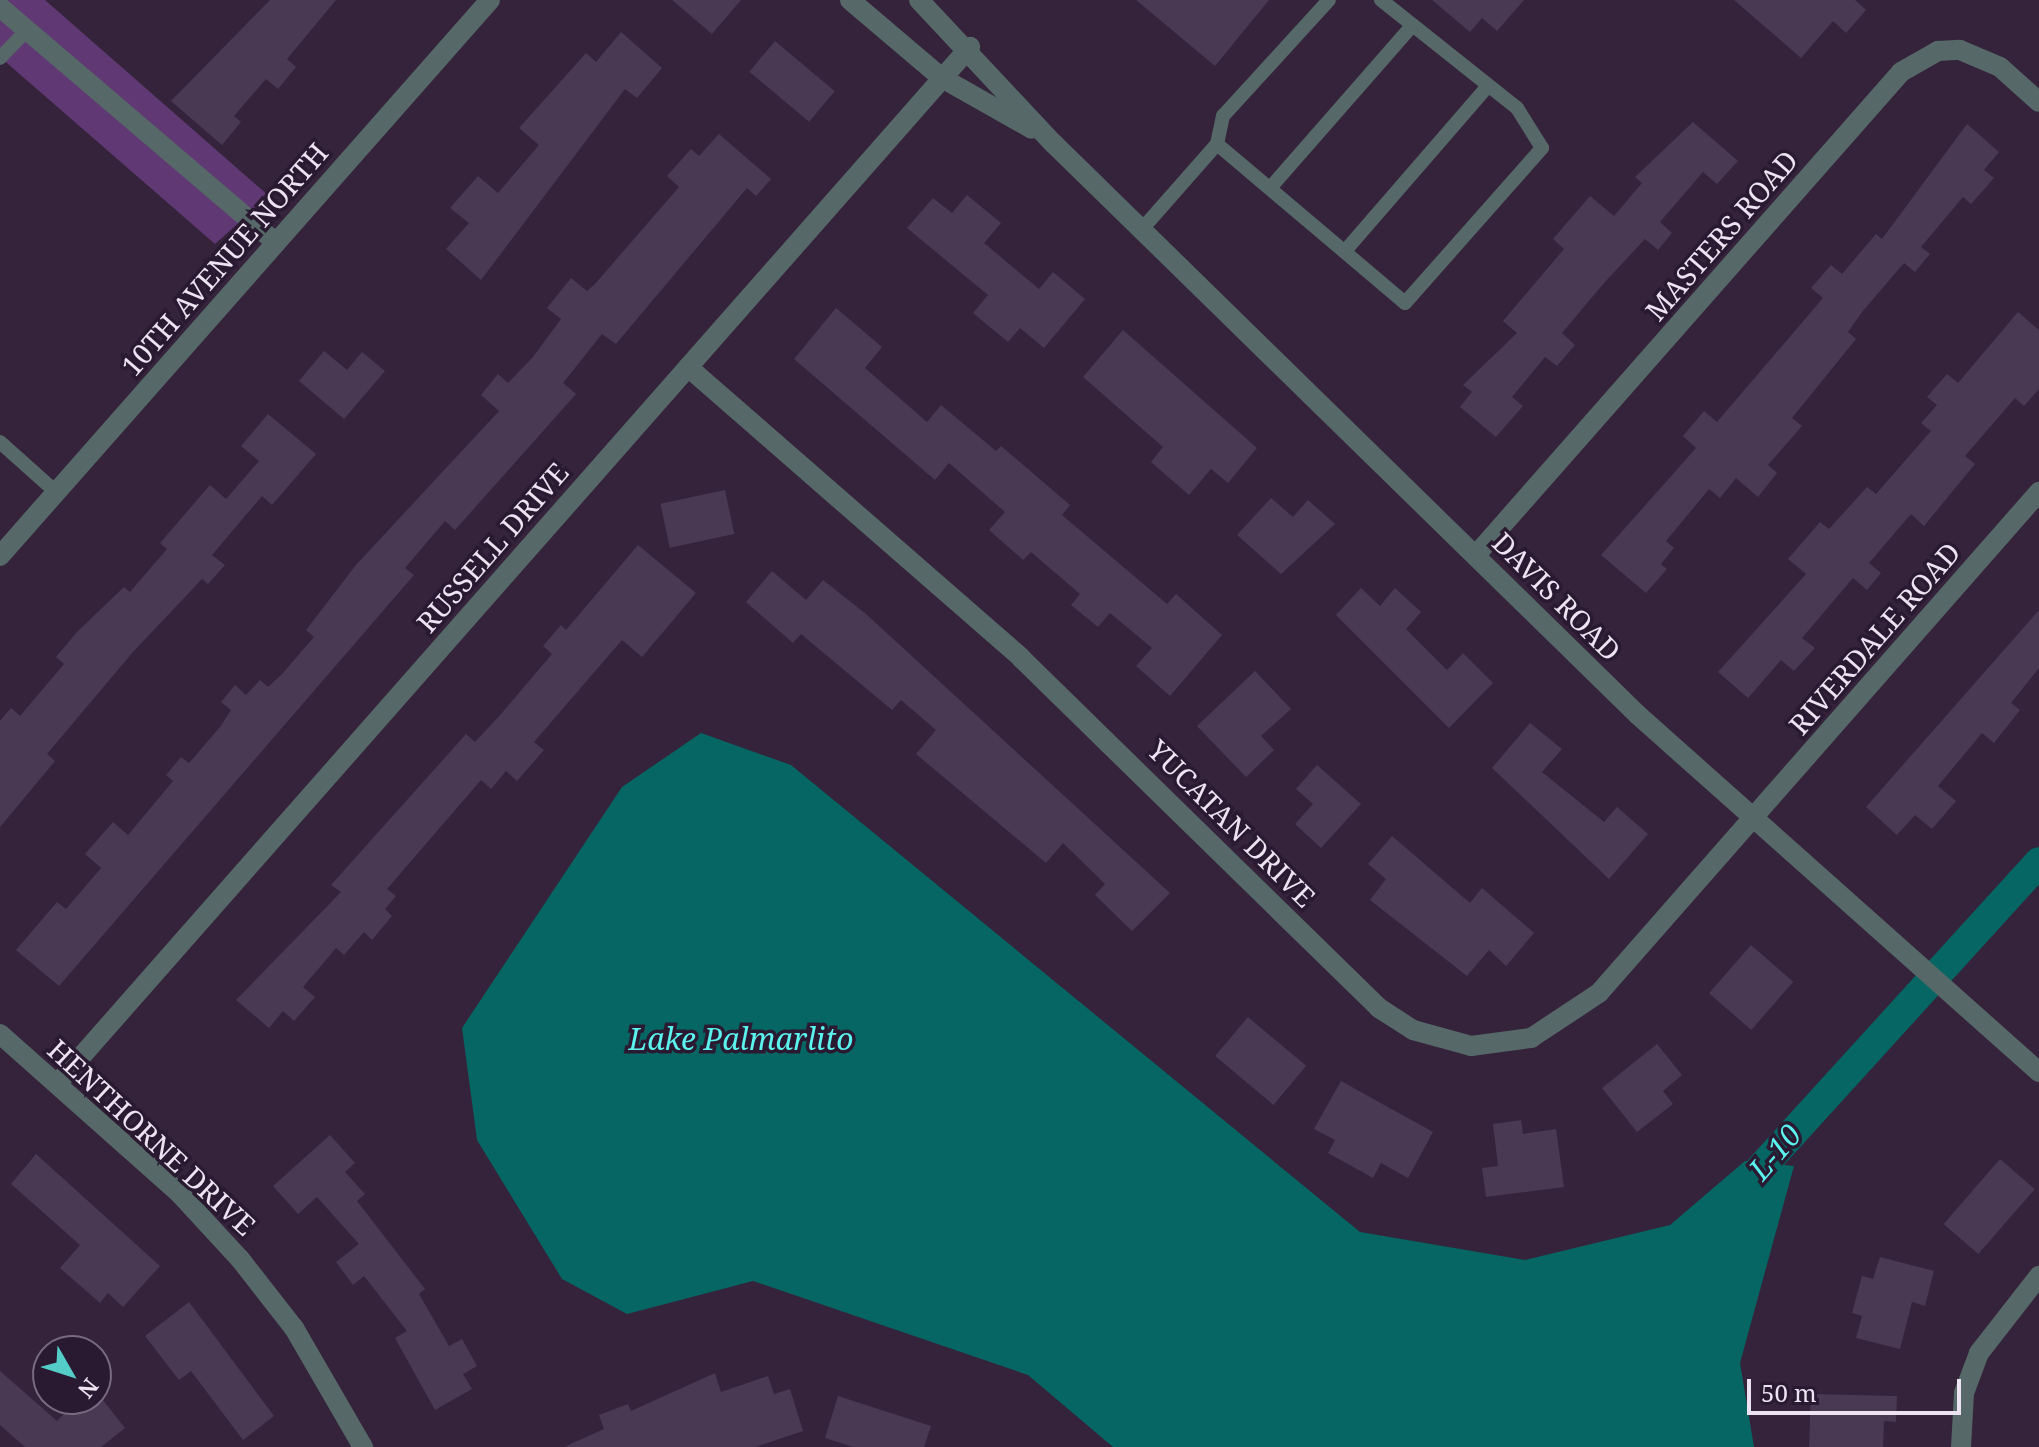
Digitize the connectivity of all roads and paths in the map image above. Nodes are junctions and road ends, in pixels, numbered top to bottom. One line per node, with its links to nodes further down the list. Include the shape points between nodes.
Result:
1 (490, 0): 18 (street, 10TH AVENUE NORTH)
2 (850, 0): 11 (street, DAVIS ROAD)
3 (919, 0): 9 (street, DAVIS ROAD)
4 (1329, 0): 15 (lane, via 1223,116)
5 (1381, 0): 7 (lane)
6 (0, 7): 8 (street)
7 (1413, 25): 12 (lane); 16 (lane)
8 (27, 30): 10 (lane); 18 (street)
9 (970, 47): 11 (street, RUSSELL DRIVE); 14 (street, DAVIS ROAD)
10 (0, 58)
11 (942, 78): 14 (street, DAVIS ROAD); 20 (street, RUSSELL DRIVE)
12 (1488, 86): 19 (lane); 19 (lane, via 1517,108 1542,148 1532,160 1405,303)
13 (2039, 102): 24 (street, MASTERS ROAD, via 2000,67 1960,50 1938,51 1901,72)
14 (1053, 143): 17 (street, DAVIS ROAD)
15 (1217, 144): 16 (lane); 17 (lane)
16 (1271, 187): 19 (lane)
17 (1143, 228): 24 (street, DAVIS ROAD)
18 (276, 243): 22 (street, 10TH AVENUE NORTH)
19 (1345, 251)
20 (688, 367): 26 (street, YUCATAN DRIVE, via 1021,658 1379,1008 1413,1030 1491,1046 1567,1021); 29 (street, RUSSELL DRIVE)
21 (0, 442): 22 (lane)
22 (56, 492): 25 (street, 10TH AVENUE NORTH)
23 (2039, 492): 26 (street, RIVERDALE ROAD)
24 (1476, 555): 26 (street, DAVIS ROAD)
25 (0, 556)
26 (1750, 821): 28 (street, DAVIS ROAD)
27 (0, 1034): 29 (street, HENTHORNE DRIVE)
28 (2039, 1072)
29 (57, 1084): 31 (street, HENTHORNE DRIVE, via 240,1259 294,1328)
30 (2039, 1276): 32 (street, via 1979,1353 1964,1393)
31 (363, 1447)
32 (1961, 1447)

